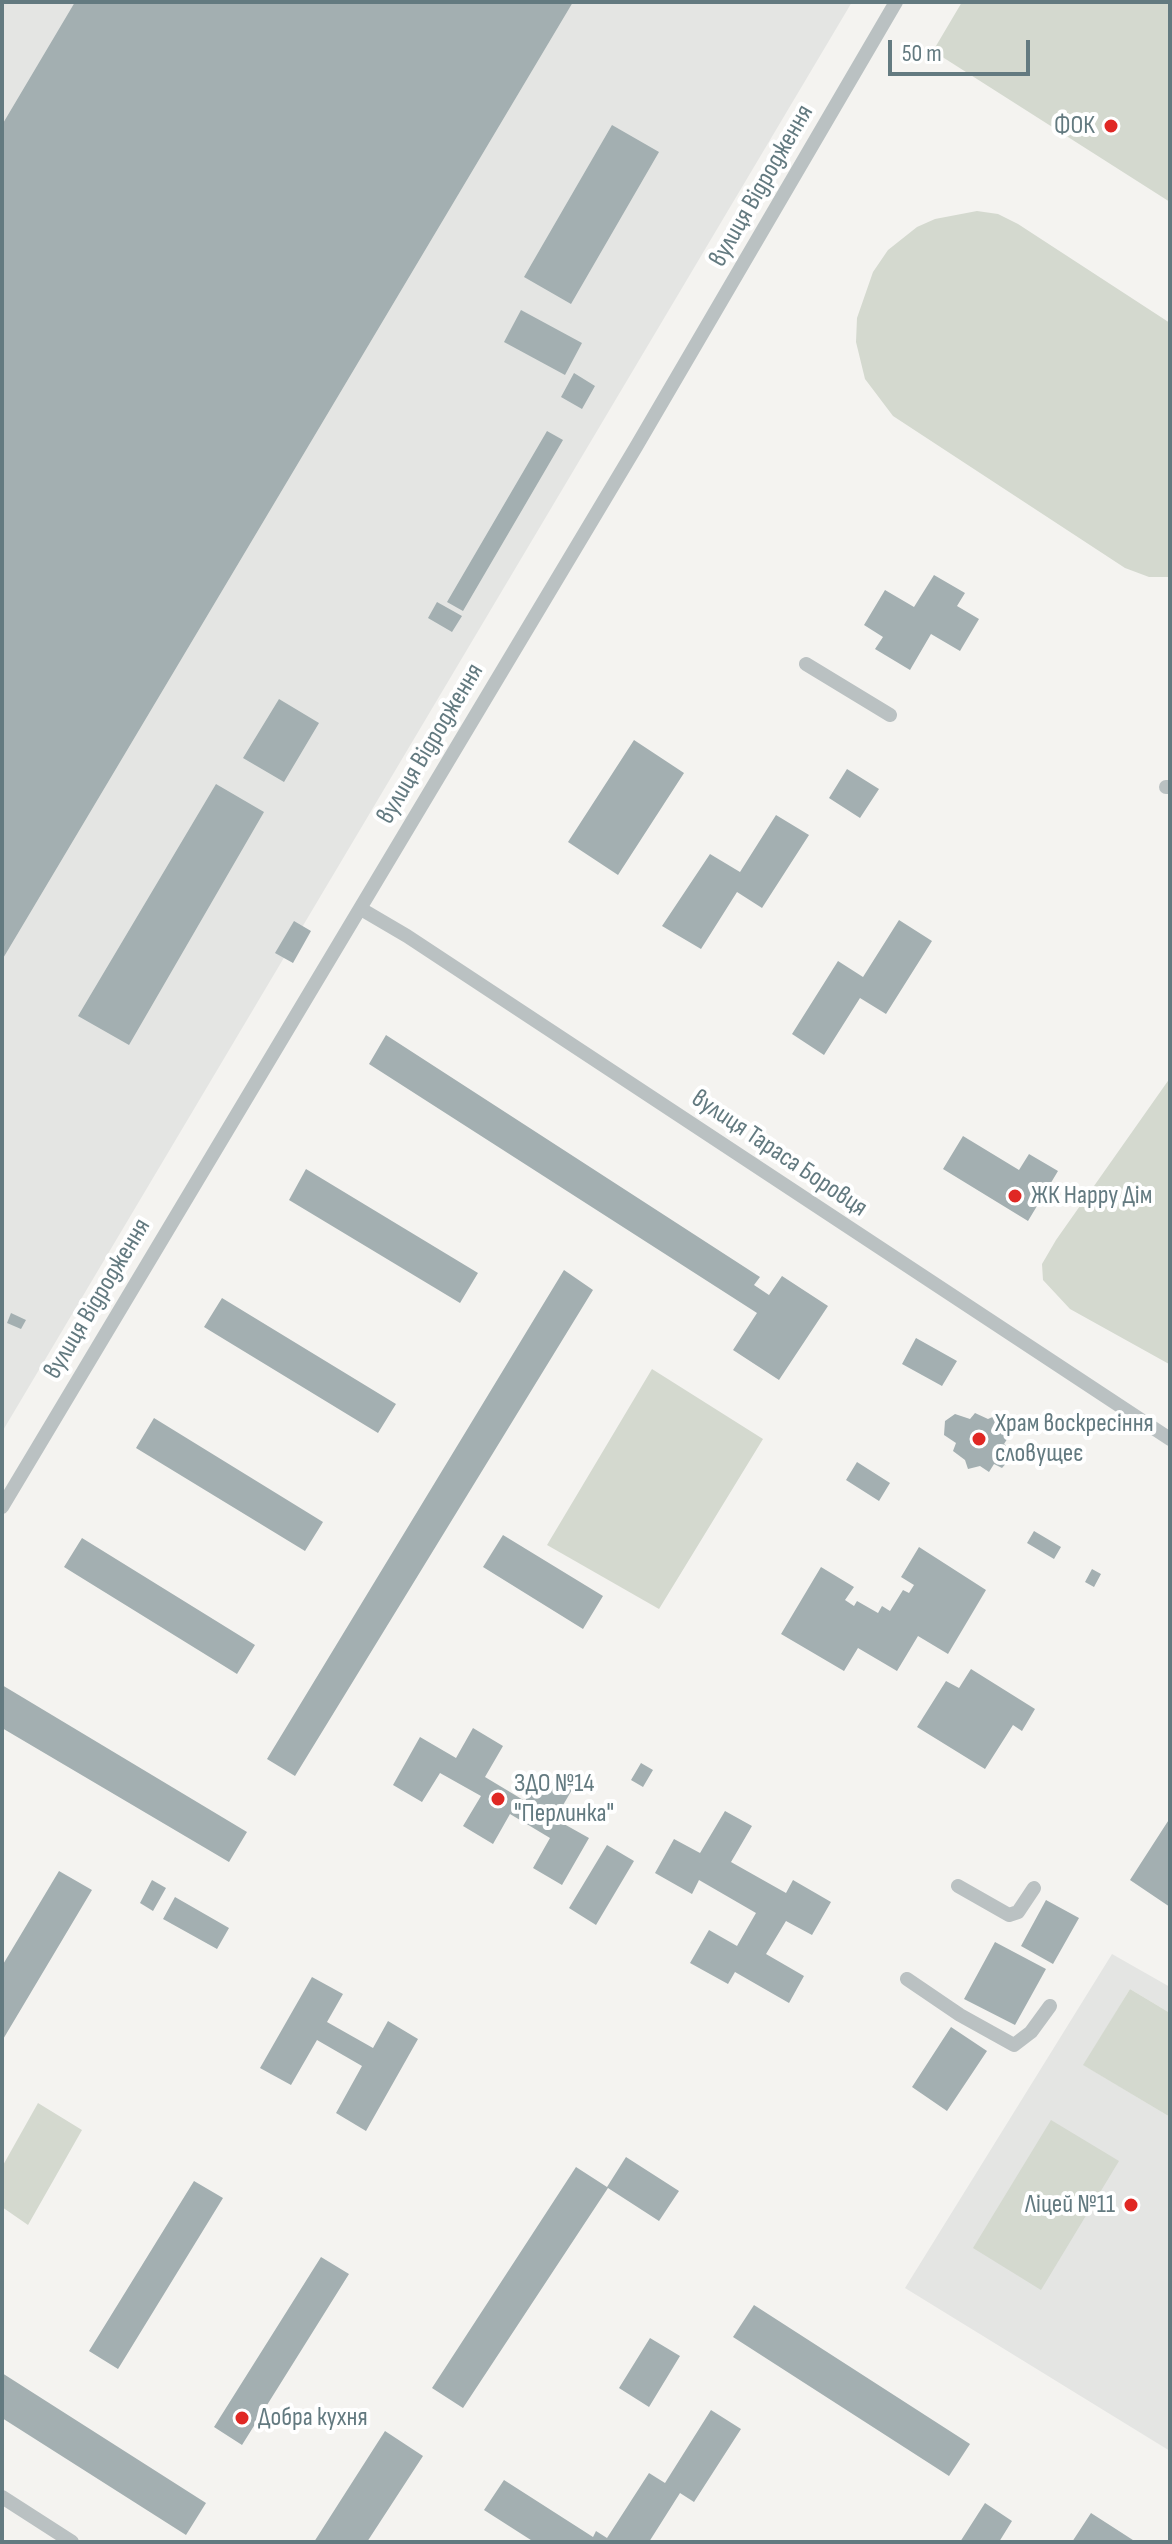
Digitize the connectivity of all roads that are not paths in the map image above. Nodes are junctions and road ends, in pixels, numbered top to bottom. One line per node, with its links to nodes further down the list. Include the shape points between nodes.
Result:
1 (896, 2): 4 (street, вулиця Відродження)
2 (806, 664): 3 (street)
3 (890, 715)
4 (361, 909): 5 (street, вулиця Тараса Боровця); 6 (street, вулиця Відродження)
5 (1170, 1439)
6 (2, 1507)
7 (958, 1886): 8 (street, via 1009,1915 1018,1912)
8 (1034, 1888)
9 (907, 1979): 10 (street, via 1014,2045)
10 (1050, 2006)
11 (2, 2497): 12 (street)
12 (72, 2542)

